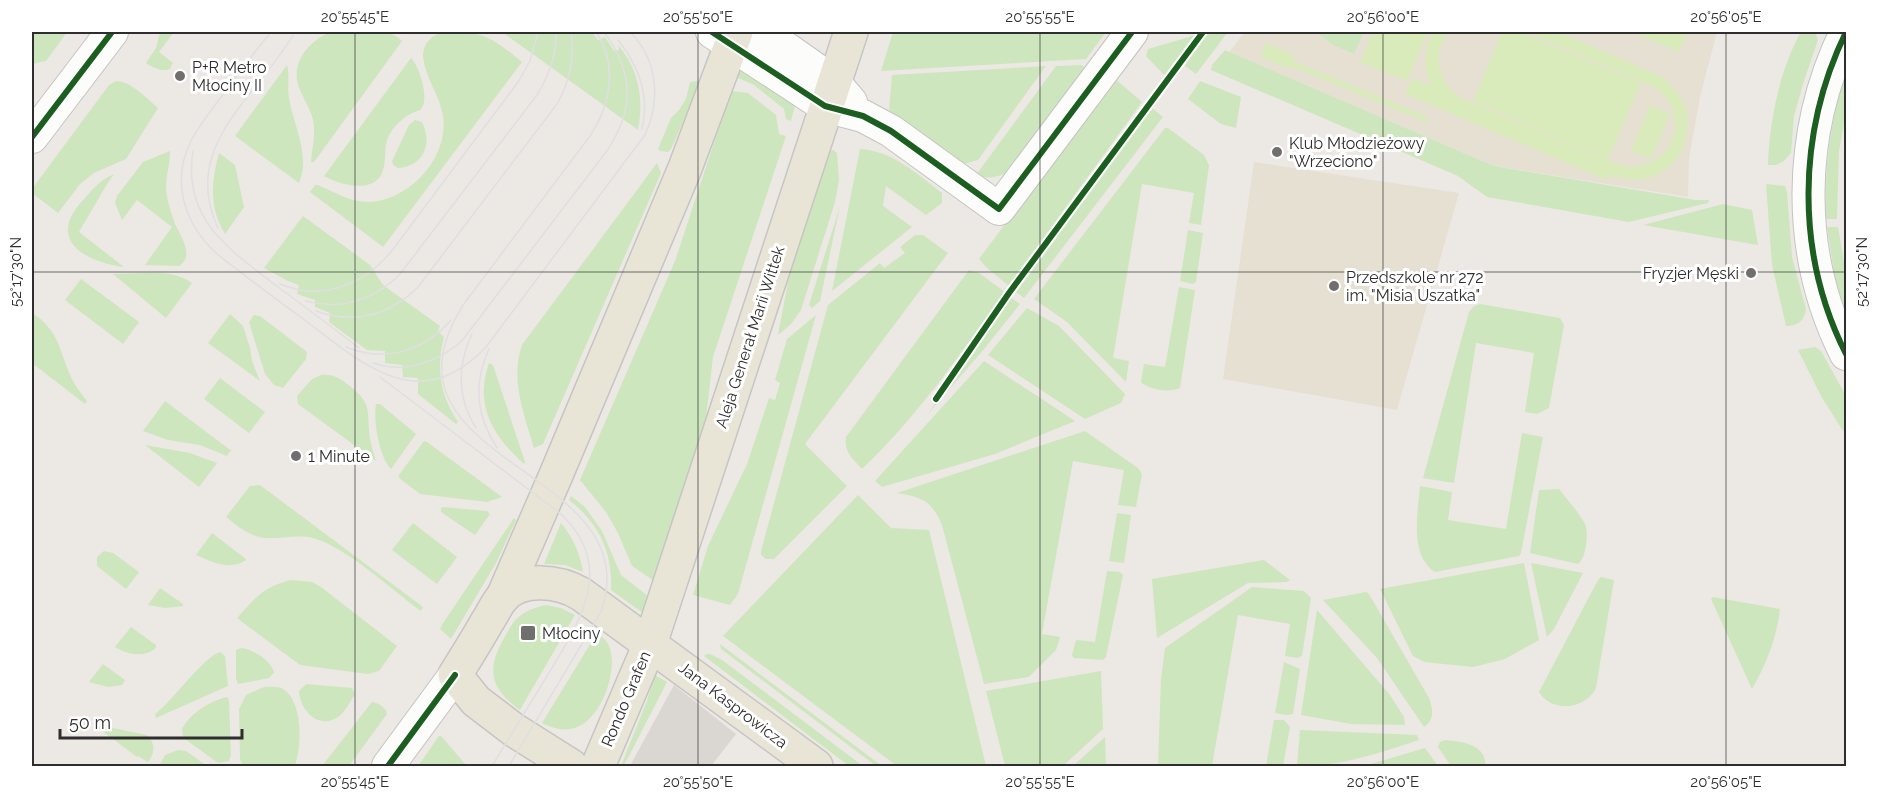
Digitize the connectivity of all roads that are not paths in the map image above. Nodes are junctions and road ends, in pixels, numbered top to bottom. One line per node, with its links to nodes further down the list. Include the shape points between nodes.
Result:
1 (112, 32): 8 (street)
2 (763, 32): 7 (street)
3 (851, 32): 7 (main road, Aleja Generał Marii Wittek)
4 (1132, 32): 7 (street, via 999,208 891,131)
5 (1846, 32): 9 (street, via 1821,95 1812,141 1809,223 1816,276)
6 (726, 36): 7 (street); 10 (main road, via 685,168)
7 (830, 94): 11 (main road, Aleja Generał Marii Wittek)
8 (32, 137)
9 (1846, 354)
10 (503, 597): 11 (main road, Rondo Grafen, via 516,588 545,582 569,588); 12 (main road)
11 (650, 644): 15 (main road, Rondo Grafen); 16 (main road, Jana Kasprowicza)
12 (455, 675): 13 (street); 14 (main road, via 477,701)
13 (387, 766)
14 (571, 766)
15 (598, 766)
16 (816, 766)

